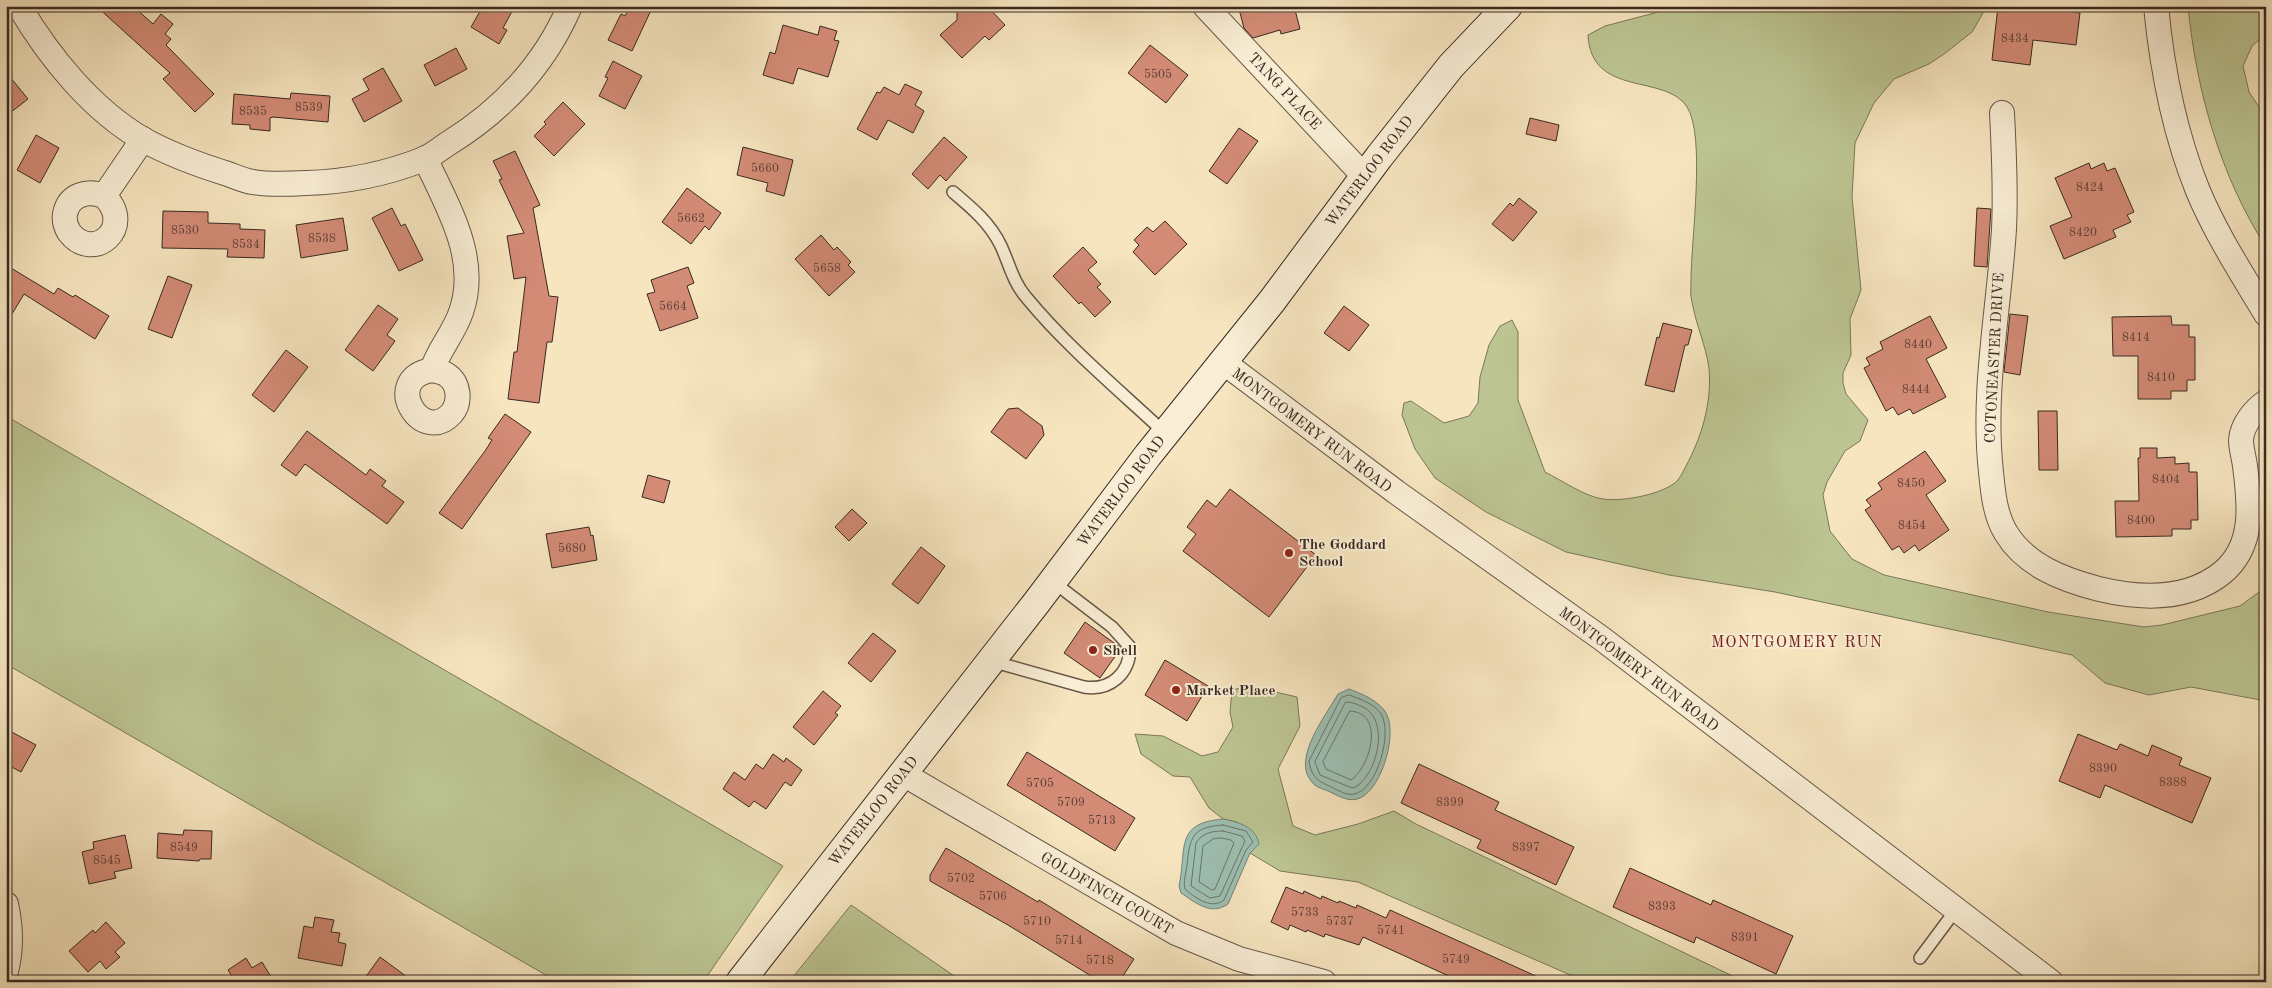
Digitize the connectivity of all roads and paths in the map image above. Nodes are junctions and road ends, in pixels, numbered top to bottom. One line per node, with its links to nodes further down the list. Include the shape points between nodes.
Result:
1 (19, 6): 7 (street, via 48,52 106,112)
2 (570, 6): 8 (street, via 549,48 522,82 467,132)
3 (1205, 6): 9 (street, TANG PLACE)
4 (1508, 6): 9 (main road, WATERLOO ROAD, via 1451,66)
5 (2156, 6): 12 (street, via 2160,50 2183,151 2220,238)
6 (2002, 113): 15 (street, COTONEASTER DRIVE, via 2004,231 1988,417 1993,492 1998,516 2007,535 2031,559 2057,577 2084,585 2143,596 2167,595 2200,587 2223,572 2242,548 2249,513 2241,440 2256,409)
7 (143, 139): 8 (street, via 202,167 252,182 333,182 377,174); 11 (street)
8 (425, 158): 14 (street, via 461,239 467,275 461,311)
9 (1364, 176): 13 (main road, WATERLOO ROAD, via 1272,301)
10 (953, 192): 16 (lane, via 984,219 1024,295 1067,342)
11 (104, 196)
12 (2266, 314)
13 (1222, 362): 16 (main road, WATERLOO ROAD); 21 (street, MONTGOMERY RUN ROAD, via 1396,492 1601,638)
14 (432, 370)
15 (2266, 402)
16 (1165, 433): 17 (main road, WATERLOO ROAD)
17 (1052, 581): 18 (main road, WATERLOO ROAD); 18 (lane, via 1112,627 1130,647 1130,660 1117,680 1096,689)
18 (991, 661): 19 (main road, WATERLOO ROAD)
19 (903, 774): 24 (main road, WATERLOO ROAD); 25 (street, GOLDFINCH COURT, via 1176,933 1238,959)
20 (6, 904): 23 (street, via 11,953)
21 (1956, 910): 22 (lane); 26 (street, MONTGOMERY RUN ROAD)
22 (1920, 958)
23 (6, 971)
24 (740, 982)
25 (1324, 982)
26 (2051, 982)

